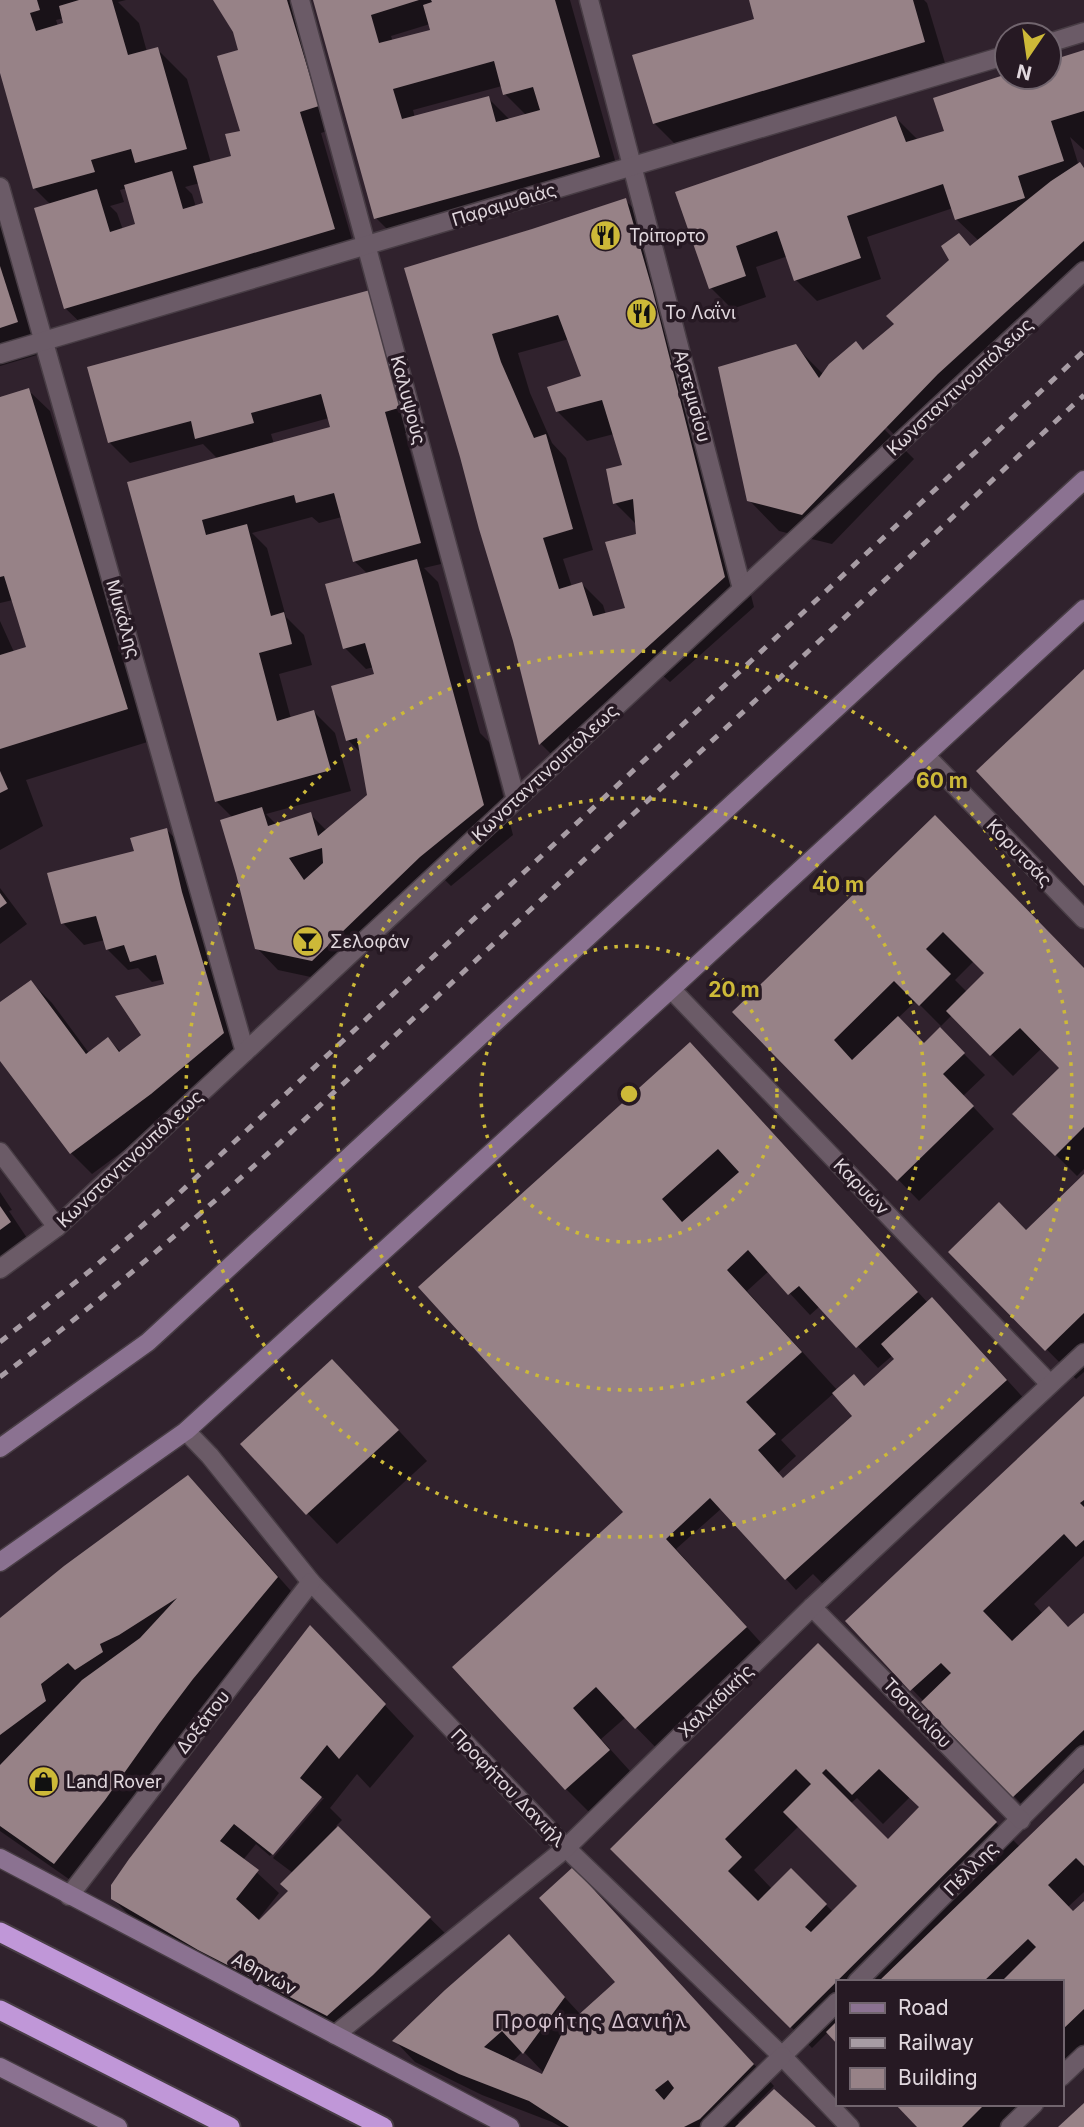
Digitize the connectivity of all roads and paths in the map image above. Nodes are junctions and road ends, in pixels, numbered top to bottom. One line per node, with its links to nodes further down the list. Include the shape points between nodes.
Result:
1 (300, 0): 8 (street, Καλυψούς)
2 (589, 0): 6 (street, Αρτεμισίου)
3 (1084, 32): 4 (street)
4 (1063, 39)
5 (993, 59): 6 (street, Παραμυθιάς)
6 (632, 166): 8 (street, Παραμυθιάς); 13 (street, Αρτεμισίου)
7 (0, 187): 10 (street, Μυκάλης)
8 (366, 246): 10 (street, Παραμυθιάς); 16 (street, Καλυψούς)
9 (1084, 271): 13 (street, Κωνσταντινουπόλεως)
10 (44, 341): 11 (street, Παραμυθιάς); 19 (street, Μυκάλης)
11 (0, 354)
12 (1084, 480): 26 (main road, via 148,1342)
13 (742, 589): 16 (street, Κωνσταντινουπόλεως)
14 (1084, 609): 15 (main road)
15 (925, 755): 17 (street, Κορυτσάς); 18 (main road)
16 (516, 800): 19 (street, Κωνσταντινουπόλεως)
17 (1084, 919)
18 (671, 989): 24 (street, Καρυών); 25 (main road)
19 (245, 1052): 21 (street, Κωνσταντινουπόλεως)
20 (0, 1152): 21 (street)
21 (57, 1227): 22 (street, Κωνσταντινουπόλεως)
22 (0, 1269)
23 (1084, 1353): 24 (street, Χαλκιδικής)
24 (1050, 1384): 29 (street, Χαλκιδικής)
25 (186, 1431): 27 (main road); 28 (street, Προφήτου Δανιήλ)
26 (0, 1448)
27 (0, 1562)
28 (312, 1582): 32 (street, Προφήτου Δανιήλ); 34 (street, Δοξάτου)
29 (812, 1607): 31 (street, Τσοτυλίου); 32 (street, Χαλκιδικής)
30 (1084, 1755): 31 (street, Πέλλης)
31 (1021, 1820): 36 (street, Πέλλης)
32 (566, 1848): 39 (street, Χαλκιδικής); 41 (street, Προφήτου Δανιήλ)
33 (0, 1858): 34 (main road, Αθηνών)
34 (69, 1896): 39 (main road, Αθηνών)
35 (0, 1932): 47 (highway)
36 (860, 1980)
37 (836, 2003): 41 (street)
38 (0, 2010): 46 (highway)
39 (335, 2035): 48 (main road, Αθηνών)
40 (1084, 2055): 43 (street)
41 (782, 2056): 49 (street); 50 (street, Προφήτου Δανιήλ)
42 (0, 2067): 45 (main road)
43 (1063, 2075)
44 (1032, 2106): 51 (street)
45 (118, 2127)
46 (230, 2127)
47 (383, 2127)
48 (510, 2127)
49 (710, 2127)
50 (850, 2127)
51 (1010, 2127)

